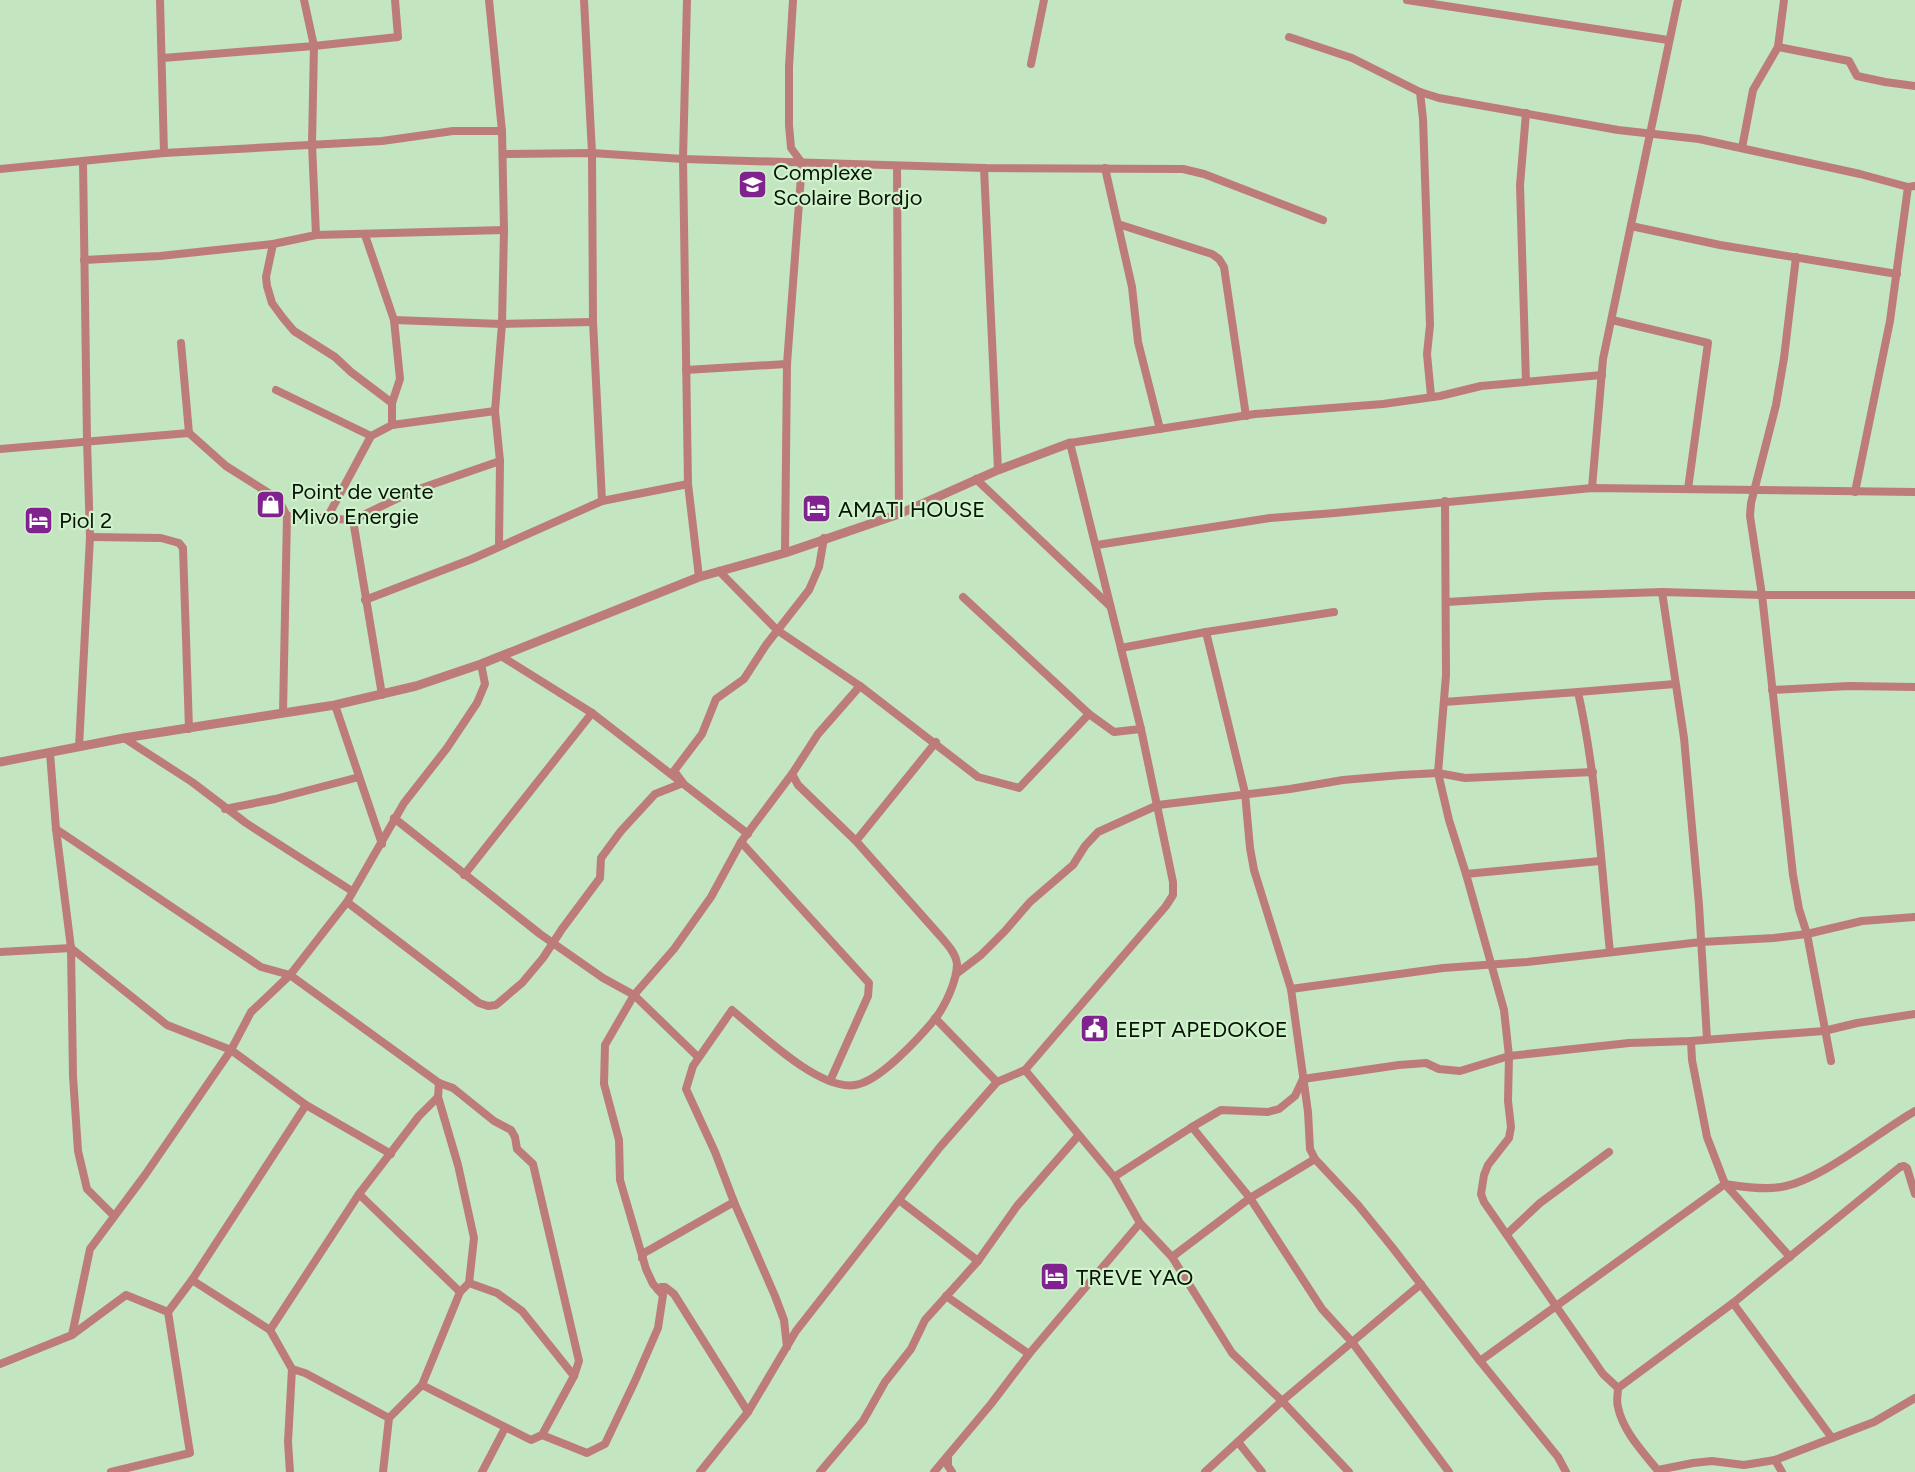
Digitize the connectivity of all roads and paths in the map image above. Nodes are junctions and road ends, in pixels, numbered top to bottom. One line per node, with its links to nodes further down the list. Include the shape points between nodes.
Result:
1 (160, 0): 16 (street)
2 (304, 0): 14 (street)
3 (395, 0): 14 (street, via 398,37)
4 (489, 0): 21 (street)
5 (584, 0): 26 (street)
6 (687, 0): 28 (street)
7 (793, 0): 30 (street, via 790,148)
8 (1044, 0): 17 (street)
9 (1407, 0): 13 (street)
10 (1678, 0): 13 (street)
11 (1784, 0): 15 (street)
12 (1289, 37): 19 (street, via 1352,58)
13 (1668, 40): 22 (street)
14 (314, 46): 16 (street); 23 (street)
15 (1778, 47): 18 (street, via 1849,62 1857,76); 24 (street, via 1753,90)
16 (163, 58): 25 (street)
17 (1031, 64)
18 (1915, 86)
19 (1420, 92): 20 (street); 56 (street)
20 (1526, 113): 22 (street); 54 (street, via 1520,185)
21 (502, 131): 23 (street, via 453,131 405,140); 27 (street)
22 (1649, 132): 24 (street); 38 (street)
23 (312, 144): 25 (street); 40 (street)
24 (1742, 148): 35 (street)
25 (164, 153): 29 (street)
26 (592, 153): 27 (street); 28 (street); 48 (street)
27 (503, 154): 39 (street)
28 (683, 159): 30 (street); 52 (street)
29 (83, 161): 34 (street); 44 (street)
30 (802, 164): 31 (street); 51 (street)
31 (897, 166): 32 (street); 78 (street)
32 (984, 168): 33 (street); 68 (street)
33 (1105, 168): 36 (street, via 1194,171); 37 (street)
34 (0, 169)
35 (1912, 187): 45 (street)
36 (1323, 220)
37 (1118, 224): 59 (street, via 1212,254 1222,263); 61 (street, via 1132,287 1138,342)
38 (1631, 226): 43 (street); 46 (street)
39 (504, 230): 41 (street); 49 (street)
40 (316, 235): 41 (street); 42 (street)
41 (365, 235): 47 (street)
42 (273, 244): 44 (street); 57 (street, via 267,286 272,303 283,318 294,332 335,357)
43 (1796, 257): 45 (street); 73 (street, via 1776,405)
44 (84, 260): 64 (street)
45 (1896, 274): 74 (street, via 1881,374)
46 (1612, 320): 53 (street); 72 (street, via 1708,343)
47 (394, 321): 49 (street); 57 (street, via 400,378)
48 (593, 322): 49 (street); 76 (street)
49 (501, 324): 58 (street)
50 (181, 344): 62 (street)
51 (787, 364): 52 (street); 86 (street)
52 (686, 370): 70 (street)
53 (1602, 375): 54 (street); 71 (street)
54 (1526, 382): 56 (street)
55 (276, 390): 63 (street)
56 (1431, 396): 59 (street)
57 (392, 403): 60 (street)
58 (495, 411): 60 (street); 67 (street)
59 (1246, 416): 61 (street)
60 (392, 425): 63 (street)
61 (1160, 429): 65 (street)
62 (189, 433): 64 (street); 79 (street, via 226,466 278,499)
63 (371, 436): 80 (street)
64 (87, 440): 66 (street); 82 (street)
65 (1070, 442): 68 (street); 84 (street)
66 (0, 449)
67 (500, 460): 81 (street, via 413,491); 85 (street)
68 (998, 470): 69 (street)
69 (976, 479): 78 (street); 95 (street)
70 (688, 484): 76 (street); 88 (street)
71 (1593, 488): 72 (street); 77 (street)
72 (1688, 489): 73 (street)
73 (1755, 490): 74 (street); 91 (street, via 1750,516)
74 (1856, 492): 75 (street)
75 (1915, 492)
76 (602, 501): 85 (street)
77 (1445, 501): 84 (street, via 1287,516); 94 (street)
78 (898, 514): 83 (street)
79 (287, 516): 80 (street); 110 (street)
80 (327, 518): 81 (street)
81 (353, 520): 93 (street)
82 (90, 537): 113 (street, via 161,538 183,548); 117 (street)
83 (824, 538): 86 (street); 97 (street, via 812,584)
84 (1097, 545): 95 (street)
85 (499, 546): 93 (street)
86 (785, 553): 87 (street)
87 (719, 571): 88 (street); 97 (street)
88 (699, 577): 100 (street)
89 (1662, 592): 91 (street); 94 (street); 102 (street)
90 (1915, 595): 91 (street)
91 (1762, 596): 105 (street)
92 (963, 597): 112 (street)
93 (365, 600): 107 (street)
94 (1447, 602): 108 (street)
95 (1111, 607): 99 (street)
96 (1334, 612): 98 (street)
97 (777, 630): 103 (street); 124 (street, via 744,679 716,699 702,734 674,771)
98 (1206, 632): 99 (street); 125 (street)
99 (1121, 648): 114 (street)
100 (501, 656): 101 (street); 111 (street)
101 (481, 664): 107 (street); 128 (street, via 485,684 477,703)
102 (1676, 684): 106 (street); 141 (street)
103 (860, 686): 116 (street); 122 (street, via 818,734)
104 (1915, 687): 105 (street)
105 (1772, 690): 140 (street, via 1793,875)
106 (1578, 692): 108 (street); 120 (street)
107 (381, 695): 109 (street)
108 (1444, 702): 121 (street)
109 (335, 705): 110 (street); 123 (street)
110 (283, 713): 113 (street)
111 (592, 713): 124 (street); 135 (street)
112 (1089, 714): 114 (street, via 1114,732); 116 (street, via 1018,789 978,777)
113 (189, 729): 115 (street)
114 (1141, 729): 126 (street)
115 (124, 738): 117 (street); 127 (street)
116 (936, 742): 131 (street)
117 (79, 747): 118 (street)
118 (50, 753): 119 (street); 129 (street)
119 (0, 762)
120 (1593, 772): 121 (street, via 1465,778); 134 (street)
121 (1438, 773): 125 (street); 136 (street)
122 (792, 774): 130 (street); 131 (street, via 798,785)
123 (359, 777): 127 (street); 133 (street)
124 (683, 783): 130 (street); 142 (street, via 655,794 621,831 601,858 600,878)
125 (1245, 793): 126 (street); 149 (street, via 1254,870)
126 (1158, 805): 147 (street, via 1098,832 1073,865 1030,902 981,955); 160 (street, via 1173,895)
127 (225, 808): 137 (street)
128 (394, 818): 133 (street); 135 (street)
129 (56, 829): 143 (street); 148 (street, via 261,967)
130 (748, 834): 132 (street)
131 (856, 841): 147 (street, via 952,950 957,961)
132 (741, 842): 150 (street, via 711,897 674,949); 162 (street, via 869,983 868,996)
133 (382, 844): 137 (street)
134 (1600, 861): 136 (street); 145 (street)
135 (464, 874): 142 (street)
136 (1466, 874): 146 (street)
137 (352, 891): 138 (street)
138 (347, 902): 142 (street, via 484,1006 495,1005 510,994); 148 (street)
139 (1915, 917): 140 (street, via 1849,923)
140 (1807, 934): 141 (street); 153 (street)
141 (1701, 942): 145 (street); 154 (street)
142 (553, 944): 150 (street)
143 (71, 948): 144 (street); 156 (street, via 167,1025); 180 (street, via 78,1151 87,1188)
144 (0, 952)
145 (1610, 952): 146 (street)
146 (1493, 965): 149 (street); 157 (street, via 1504,1010)
147 (956, 974): 152 (street)
148 (290, 975): 156 (street, via 251,1012); 164 (street)
149 (1291, 989): 161 (street)
150 (634, 995): 158 (street); 185 (street, via 605,1045 604,1084 619,1140 620,1180)
151 (1915, 1014): 153 (street)
152 (935, 1018): 162 (street, via 884,1071 853,1086); 163 (street)
153 (1824, 1031): 154 (street); 159 (street)
154 (1707, 1039): 155 (street)
155 (1691, 1041): 157 (street, via 1629,1043); 174 (street, via 1707,1137)
156 (231, 1050): 166 (street); 180 (street)
157 (1509, 1056): 161 (street, via 1460,1071 1426,1063); 182 (street, via 1509,1138 1488,1166 1481,1194)
158 (698, 1057): 162 (street, via 732,1010 812,1074); 179 (street, via 686,1089)
159 (1831, 1061)
160 (1025, 1070): 163 (street); 169 (street)
161 (1303, 1079): 168 (street, via 1295,1096 1279,1109 1221,1110); 172 (street, via 1310,1149)
162 (830, 1081)
163 (997, 1082): 178 (street)
164 (439, 1083): 165 (street); 204 (street, via 453,1088 511,1131 517,1149 533,1164 579,1361)
165 (438, 1097): 171 (street); 188 (street, via 474,1238)
166 (306, 1105): 171 (street); 187 (street)
167 (1915, 1111): 174 (street, via 1797,1183 1760,1188)
168 (1192, 1127): 173 (street); 177 (street)
169 (1078, 1136): 173 (street); 186 (street, via 1017,1206)
170 (1609, 1152): 182 (street, via 1540,1203)
171 (390, 1154): 175 (street)
172 (1315, 1159): 177 (street); 189 (street, via 1358,1205)
173 (1114, 1177): 181 (street)
174 (1725, 1184): 184 (street); 194 (street)
175 (359, 1194): 190 (street); 196 (street)
176 (1915, 1194): 184 (street, via 1907,1168 1900,1167)
177 (1250, 1198): 183 (street); 198 (street, via 1322,1309)
178 (899, 1200): 186 (street); 199 (street, via 796,1331)
179 (734, 1202): 185 (street, via 670,1237); 199 (street, via 784,1320)
180 (114, 1216): 197 (street, via 90,1249)
181 (1140, 1223): 183 (street); 200 (street)
182 (1507, 1234): 194 (street)
183 (1172, 1257): 208 (street, via 1232,1353)
184 (1790, 1257): 193 (street)
185 (642, 1258): 191 (street, via 653,1284)
186 (978, 1261): 192 (street)
187 (192, 1280): 195 (street); 196 (street)
188 (469, 1282): 190 (street); 204 (street, via 497,1293 522,1311)
189 (1421, 1284): 198 (street); 201 (street)
190 (460, 1292): 205 (street)
191 (663, 1295): 209 (street, via 658,1290 661,1287 674,1294); 212 (street, via 658,1328 605,1444 587,1453)
192 (946, 1296): 200 (street); 218 (street, via 925,1320 911,1349 885,1382 863,1421)
193 (1733, 1303): 206 (street); 213 (street)
194 (1556, 1306): 201 (street); 206 (street, via 1603,1374)
195 (168, 1312): 197 (street, via 126,1295); 220 (street, via 190,1453)
196 (270, 1330): 203 (street)
197 (72, 1335): 202 (street)
198 (1353, 1342): 208 (street); 230 (street)
199 (788, 1347): 209 (street)
200 (1029, 1354): 215 (street)
201 (1480, 1361): 231 (street)
202 (0, 1364)
203 (292, 1369): 210 (street); 221 (street)
204 (574, 1376): 212 (street)
205 (422, 1385): 210 (street); 211 (street)
206 (1618, 1388): 219 (street, via 1617,1407 1625,1426)
207 (1915, 1398): 213 (street, via 1874,1422)
208 (1282, 1401): 214 (street); 229 (street)
209 (748, 1412): 224 (street)
210 (389, 1418): 222 (street)
211 (505, 1428): 212 (street, via 531,1440); 223 (street)
212 (542, 1435)
213 (1833, 1438): 216 (street)
214 (1238, 1442): 227 (street); 228 (street)
215 (948, 1458): 225 (street); 226 (street)
216 (1774, 1460): 217 (street, via 1744,1465 1712,1461); 232 (street)
217 (1679, 1469): 219 (street)
218 (824, 1470)
219 (1659, 1471)
220 (111, 1472)
221 (290, 1472)
222 (383, 1472)
223 (482, 1472)
224 (700, 1472)
225 (934, 1472)
226 (952, 1472)
227 (1205, 1472)
228 (1262, 1472)
229 (1349, 1472)
230 (1449, 1472)
231 (1566, 1472)
232 (1782, 1472)

